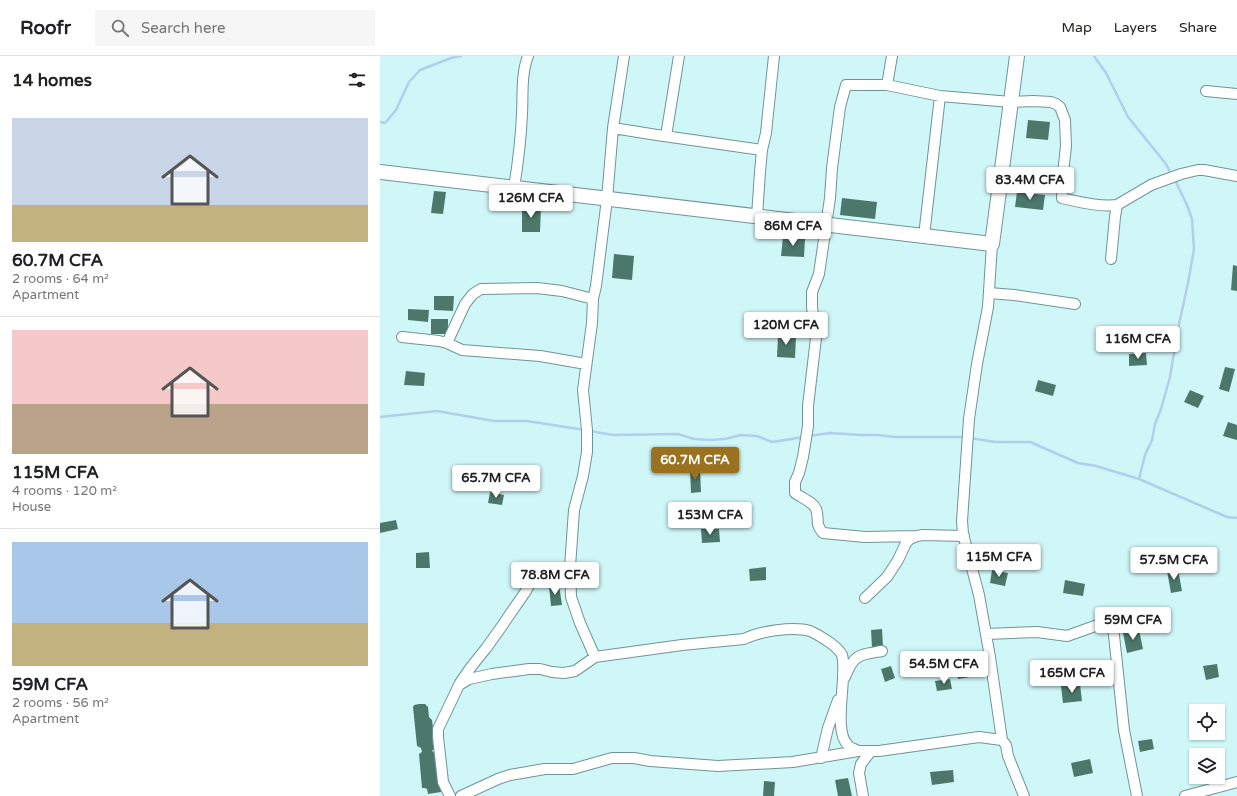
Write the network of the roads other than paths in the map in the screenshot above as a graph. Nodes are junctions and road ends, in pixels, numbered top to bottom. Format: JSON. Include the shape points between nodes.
{"nodes":[{"id":1,"x":528,"y":56,"type":"edge"},
{"id":2,"x":624,"y":56,"type":"edge"},
{"id":3,"x":679,"y":56,"type":"edge"},
{"id":4,"x":774,"y":56,"type":"edge"},
{"id":5,"x":892,"y":56,"type":"edge"},
{"id":6,"x":1017,"y":56,"type":"edge"},
{"id":7,"x":887,"y":85,"type":"junction"},
{"id":8,"x":1206,"y":91,"type":"dead end"},
{"id":9,"x":1237,"y":94,"type":"edge"},
{"id":10,"x":940,"y":96,"type":"junction"},
{"id":11,"x":1011,"y":102,"type":"junction"},
{"id":12,"x":614,"y":128,"type":"junction"},
{"id":13,"x":666,"y":136,"type":"junction"},
{"id":14,"x":762,"y":150,"type":"junction"},
{"id":15,"x":380,"y":172,"type":"edge"},
{"id":16,"x":1237,"y":176,"type":"edge"},
{"id":17,"x":514,"y":188,"type":"junction"},
{"id":18,"x":607,"y":199,"type":"junction"},
{"id":19,"x":1117,"y":205,"type":"junction"},
{"id":20,"x":757,"y":216,"type":"junction"},
{"id":21,"x":825,"y":224,"type":"junction"},
{"id":22,"x":924,"y":236,"type":"junction"},
{"id":23,"x":992,"y":244,"type":"junction"},
{"id":24,"x":1112,"y":259,"type":"dead end"},
{"id":25,"x":989,"y":293,"type":"junction"},
{"id":26,"x":593,"y":299,"type":"junction"},
{"id":27,"x":1075,"y":304,"type":"dead end"},
{"id":28,"x":402,"y":337,"type":"dead end"},
{"id":29,"x":447,"y":343,"type":"junction"},
{"id":30,"x":586,"y":364,"type":"junction"},
{"id":31,"x":917,"y":536,"type":"junction"},
{"id":32,"x":964,"y":536,"type":"junction"},
{"id":33,"x":538,"y":568,"type":"dead end"},
{"id":34,"x":865,"y":598,"type":"dead end"},
{"id":35,"x":986,"y":634,"type":"junction"},
{"id":36,"x":882,"y":651,"type":"dead end"},
{"id":37,"x":595,"y":657,"type":"junction"},
{"id":38,"x":855,"y":659,"type":"junction"},
{"id":39,"x":843,"y":660,"type":"junction"},
{"id":40,"x":458,"y":685,"type":"junction"},
{"id":41,"x":842,"y":685,"type":"junction"},
{"id":42,"x":1002,"y":740,"type":"junction"},
{"id":43,"x":858,"y":751,"type":"junction"},
{"id":44,"x":871,"y":751,"type":"junction"},
{"id":45,"x":821,"y":758,"type":"junction"},
{"id":46,"x":1237,"y":782,"type":"edge"},
{"id":47,"x":450,"y":796,"type":"edge"},
{"id":48,"x":461,"y":796,"type":"edge"},
{"id":49,"x":863,"y":796,"type":"edge"},
{"id":50,"x":1024,"y":796,"type":"edge"},
{"id":51,"x":1137,"y":796,"type":"edge"},
{"id":52,"x":1185,"y":796,"type":"edge"}],
"edges":[{"from":1,"to":17,"type":"street","via":[[523,80],[521,138]]},
{"from":2,"to":12,"type":"street"},
{"from":3,"to":13,"type":"street"},
{"from":4,"to":14,"type":"street"},
{"from":5,"to":7,"type":"street"},
{"from":6,"to":11,"type":"street"},
{"from":7,"to":10,"type":"street"},
{"from":7,"to":21,"type":"street","via":[[846,85],[840,107]]},
{"from":8,"to":9,"type":"street"},
{"from":10,"to":11,"type":"street"},
{"from":10,"to":22,"type":"street"},
{"from":11,"to":19,"type":"street","via":[[1051,102],[1064,113],[1066,146],[1062,198],[1098,205]]},
{"from":11,"to":23,"type":"street"},
{"from":12,"to":13,"type":"street"},
{"from":12,"to":18,"type":"street"},
{"from":13,"to":14,"type":"street"},
{"from":14,"to":20,"type":"street"},
{"from":15,"to":17,"type":"street"},
{"from":16,"to":19,"type":"street","via":[[1204,170],[1181,174],[1151,185]]},
{"from":17,"to":18,"type":"street"},
{"from":18,"to":20,"type":"street"},
{"from":18,"to":26,"type":"street"},
{"from":19,"to":24,"type":"street"},
{"from":20,"to":21,"type":"street"},
{"from":21,"to":22,"type":"street"},
{"from":21,"to":31,"type":"street","via":[[818,274],[812,292],[816,338],[807,432],[795,482],[795,493],[811,502],[816,509],[818,528],[824,533],[865,537]]},
{"from":22,"to":23,"type":"street"},
{"from":23,"to":25,"type":"street"},
{"from":25,"to":27,"type":"street"},
{"from":25,"to":32,"type":"street","via":[[969,418],[962,522]]},
{"from":26,"to":29,"type":"street","via":[[537,288],[481,289],[465,304]]},
{"from":26,"to":30,"type":"street"},
{"from":28,"to":29,"type":"street"},
{"from":29,"to":30,"type":"street","via":[[462,350],[540,356]]},
{"from":30,"to":37,"type":"street","via":[[583,390],[587,452],[574,510],[570,567],[571,597],[581,628]]},
{"from":31,"to":32,"type":"street"},
{"from":31,"to":34,"type":"street","via":[[906,543],[887,577]]},
{"from":32,"to":35,"type":"street"},
{"from":33,"to":40,"type":"street","via":[[526,591]]},
{"from":35,"to":42,"type":"street"},
{"from":35,"to":51,"type":"street","via":[[1037,632],[1067,636],[1096,626],[1110,623],[1113,626],[1124,730]]},
{"from":36,"to":38,"type":"street"},
{"from":37,"to":39,"type":"street","via":[[796,629],[810,631],[822,637],[842,653]]},
{"from":37,"to":40,"type":"street","via":[[575,671],[564,673],[540,669],[504,672],[469,679]]},
{"from":38,"to":39,"type":"street"},
{"from":38,"to":41,"type":"street"},
{"from":39,"to":41,"type":"street"},
{"from":40,"to":47,"type":"street","via":[[438,729],[443,782]]},
{"from":41,"to":43,"type":"street","via":[[841,730],[846,744]]},
{"from":41,"to":45,"type":"street"},
{"from":42,"to":44,"type":"street","via":[[979,737]]},
{"from":42,"to":50,"type":"street"},
{"from":43,"to":44,"type":"street"},
{"from":43,"to":45,"type":"street"},
{"from":44,"to":49,"type":"street","via":[[861,764],[859,773]]},
{"from":45,"to":48,"type":"street","via":[[718,766],[612,758],[572,769],[545,769],[510,775]]},
{"from":46,"to":52,"type":"street"}]}
